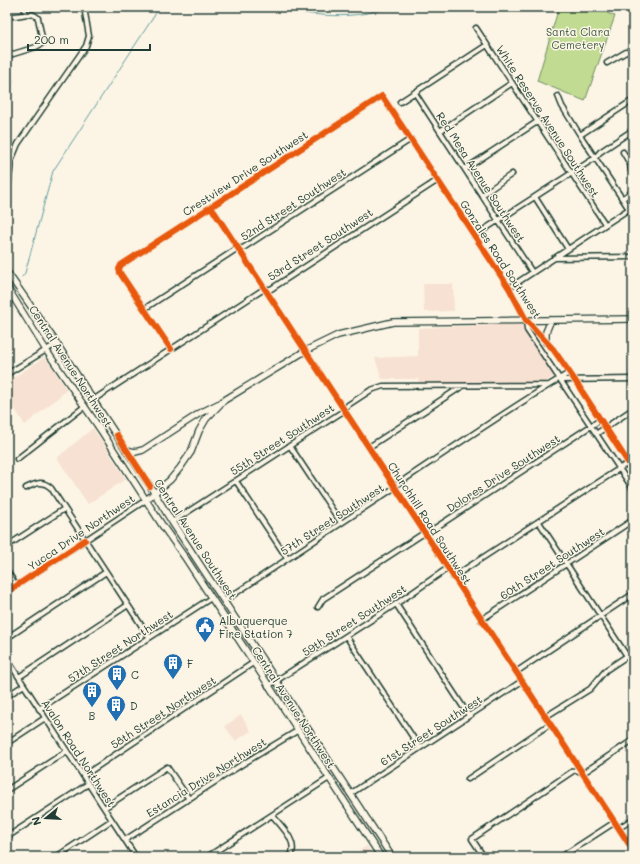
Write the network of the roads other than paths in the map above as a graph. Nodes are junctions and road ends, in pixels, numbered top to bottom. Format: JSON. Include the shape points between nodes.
{"nodes":[{"id":1,"x":24,"y":7,"type":"edge"},
{"id":2,"x":84,"y":7,"type":"edge"},
{"id":3,"x":26,"y":14,"type":"junction"},
{"id":4,"x":7,"y":15,"type":"edge"},
{"id":5,"x":476,"y":28,"type":"dead end"},
{"id":6,"x":487,"y":45,"type":"junction"},
{"id":7,"x":633,"y":52,"type":"edge"},
{"id":8,"x":7,"y":57,"type":"edge"},
{"id":9,"x":607,"y":63,"type":"dead end"},
{"id":10,"x":7,"y":67,"type":"edge"},
{"id":11,"x":512,"y":83,"type":"junction"},
{"id":12,"x":7,"y":86,"type":"edge"},
{"id":13,"x":415,"y":93,"type":"junction"},
{"id":14,"x":382,"y":96,"type":"joint"},
{"id":15,"x":558,"y":96,"type":"dead end"},
{"id":16,"x":633,"y":100,"type":"edge"},
{"id":17,"x":400,"y":102,"type":"dead end"},
{"id":18,"x":537,"y":122,"type":"junction"},
{"id":19,"x":633,"y":130,"type":"edge"},
{"id":20,"x":440,"y":131,"type":"junction"},
{"id":21,"x":580,"y":135,"type":"junction"},
{"id":22,"x":411,"y":139,"type":"junction"},
{"id":23,"x":623,"y":152,"type":"dead end"},
{"id":24,"x":595,"y":158,"type":"junction"},
{"id":25,"x":465,"y":169,"type":"junction"},
{"id":26,"x":571,"y":173,"type":"junction"},
{"id":27,"x":512,"y":174,"type":"dead end"},
{"id":28,"x":633,"y":176,"type":"edge"},
{"id":29,"x":438,"y":180,"type":"junction"},
{"id":30,"x":633,"y":191,"type":"edge"},
{"id":31,"x":482,"y":195,"type":"junction"},
{"id":32,"x":534,"y":197,"type":"junction"},
{"id":33,"x":622,"y":198,"type":"junction"},
{"id":34,"x":7,"y":200,"type":"edge"},
{"id":35,"x":211,"y":207,"type":"junction"},
{"id":36,"x":629,"y":209,"type":"junction"},
{"id":37,"x":633,"y":214,"type":"edge"},
{"id":38,"x":498,"y":220,"type":"junction"},
{"id":39,"x":605,"y":224,"type":"junction"},
{"id":40,"x":474,"y":236,"type":"junction"},
{"id":41,"x":238,"y":248,"type":"junction"},
{"id":42,"x":568,"y":249,"type":"junction"},
{"id":43,"x":633,"y":257,"type":"edge"},
{"id":44,"x":554,"y":258,"type":"junction"},
{"id":45,"x":7,"y":272,"type":"edge"},
{"id":46,"x":532,"y":272,"type":"junction"},
{"id":47,"x":7,"y":287,"type":"edge"},
{"id":48,"x":508,"y":288,"type":"junction"},
{"id":49,"x":264,"y":289,"type":"junction"},
{"id":50,"x":144,"y":309,"type":"junction"},
{"id":51,"x":633,"y":319,"type":"edge"},
{"id":52,"x":526,"y":320,"type":"junction"},
{"id":53,"x":551,"y":320,"type":"junction"},
{"id":54,"x":546,"y":342,"type":"junction"},
{"id":55,"x":56,"y":344,"type":"junction"},
{"id":56,"x":171,"y":349,"type":"junction"},
{"id":57,"x":46,"y":350,"type":"junction"},
{"id":58,"x":305,"y":351,"type":"junction"},
{"id":59,"x":570,"y":373,"type":"junction"},
{"id":60,"x":7,"y":374,"type":"edge"},
{"id":61,"x":561,"y":379,"type":"junction"},
{"id":62,"x":574,"y":379,"type":"junction"},
{"id":63,"x":633,"y":379,"type":"edge"},
{"id":64,"x":549,"y":385,"type":"junction"},
{"id":65,"x":462,"y":386,"type":"junction"},
{"id":66,"x":93,"y":400,"type":"junction"},
{"id":67,"x":223,"y":401,"type":"junction"},
{"id":68,"x":85,"y":406,"type":"junction"},
{"id":69,"x":633,"y":409,"type":"edge"},
{"id":70,"x":345,"y":410,"type":"junction"},
{"id":71,"x":600,"y":420,"type":"junction"},
{"id":72,"x":591,"y":426,"type":"junction"},
{"id":73,"x":605,"y":428,"type":"junction"},
{"id":74,"x":596,"y":434,"type":"junction"},
{"id":75,"x":290,"y":446,"type":"junction"},
{"id":76,"x":369,"y":447,"type":"junction"},
{"id":77,"x":126,"y":450,"type":"junction"},
{"id":78,"x":17,"y":459,"type":"dead end"},
{"id":79,"x":628,"y":463,"type":"junction"},
{"id":80,"x":620,"y":469,"type":"junction"},
{"id":81,"x":633,"y":470,"type":"edge"},
{"id":82,"x":236,"y":481,"type":"junction"},
{"id":83,"x":395,"y":486,"type":"junction"},
{"id":84,"x":26,"y":488,"type":"dead end"},
{"id":85,"x":633,"y":489,"type":"edge"},
{"id":86,"x":154,"y":493,"type":"junction"},
{"id":87,"x":146,"y":500,"type":"junction"},
{"id":88,"x":64,"y":509,"type":"junction"},
{"id":89,"x":633,"y":520,"type":"edge"},
{"id":90,"x":172,"y":522,"type":"junction"},
{"id":91,"x":539,"y":522,"type":"junction"},
{"id":92,"x":341,"y":523,"type":"junction"},
{"id":93,"x":426,"y":534,"type":"junction"},
{"id":94,"x":85,"y":540,"type":"junction"},
{"id":95,"x":7,"y":546,"type":"edge"},
{"id":96,"x":287,"y":558,"type":"junction"},
{"id":97,"x":566,"y":564,"type":"junction"},
{"id":98,"x":448,"y":568,"type":"junction"},
{"id":99,"x":7,"y":571,"type":"edge"},
{"id":100,"x":106,"y":572,"type":"junction"},
{"id":101,"x":453,"y":577,"type":"junction"},
{"id":102,"x":16,"y":586,"type":"junction"},
{"id":103,"x":7,"y":592,"type":"edge"},
{"id":104,"x":633,"y":594,"type":"edge"},
{"id":105,"x":211,"y":598,"type":"junction"},
{"id":106,"x":224,"y":601,"type":"junction"},
{"id":107,"x":396,"y":604,"type":"junction"},
{"id":108,"x":128,"y":605,"type":"junction"},
{"id":109,"x":318,"y":607,"type":"dead end"},
{"id":110,"x":600,"y":616,"type":"junction"},
{"id":111,"x":481,"y":620,"type":"junction"},
{"id":112,"x":346,"y":636,"type":"junction"},
{"id":113,"x":149,"y":637,"type":"junction"},
{"id":114,"x":7,"y":638,"type":"edge"},
{"id":115,"x":633,"y":652,"type":"edge"},
{"id":116,"x":627,"y":656,"type":"junction"},
{"id":117,"x":7,"y":659,"type":"edge"},
{"id":118,"x":253,"y":663,"type":"junction"},
{"id":119,"x":516,"y":672,"type":"junction"},
{"id":120,"x":19,"y":677,"type":"junction"},
{"id":121,"x":277,"y":680,"type":"junction"},
{"id":122,"x":522,"y":681,"type":"junction"},
{"id":123,"x":24,"y":685,"type":"junction"},
{"id":124,"x":268,"y":686,"type":"junction"},
{"id":125,"x":7,"y":696,"type":"edge"},
{"id":126,"x":40,"y":709,"type":"junction"},
{"id":127,"x":469,"y":716,"type":"junction"},
{"id":128,"x":545,"y":717,"type":"junction"},
{"id":129,"x":45,"y":718,"type":"junction"},
{"id":130,"x":550,"y":724,"type":"junction"},
{"id":131,"x":297,"y":731,"type":"junction"},
{"id":132,"x":633,"y":740,"type":"edge"},
{"id":133,"x":7,"y":743,"type":"edge"},
{"id":134,"x":420,"y":748,"type":"junction"},
{"id":135,"x":67,"y":751,"type":"junction"},
{"id":136,"x":583,"y":773,"type":"junction"},
{"id":137,"x":83,"y":776,"type":"junction"},
{"id":138,"x":328,"y":778,"type":"junction"},
{"id":139,"x":468,"y":779,"type":"dead end"},
{"id":140,"x":88,"y":784,"type":"junction"},
{"id":141,"x":7,"y":790,"type":"edge"},
{"id":142,"x":350,"y":794,"type":"junction"},
{"id":143,"x":189,"y":798,"type":"junction"},
{"id":144,"x":104,"y":808,"type":"junction"},
{"id":145,"x":272,"y":815,"type":"junction"},
{"id":146,"x":633,"y":819,"type":"edge"},
{"id":147,"x":112,"y":820,"type":"junction"},
{"id":148,"x":615,"y":822,"type":"junction"},
{"id":149,"x":619,"y":828,"type":"junction"},
{"id":150,"x":7,"y":837,"type":"edge"},
{"id":151,"x":125,"y":840,"type":"junction"},
{"id":152,"x":633,"y":850,"type":"edge"},
{"id":153,"x":56,"y":857,"type":"edge"},
{"id":154,"x":136,"y":857,"type":"edge"},
{"id":155,"x":207,"y":857,"type":"edge"},
{"id":156,"x":290,"y":857,"type":"edge"},
{"id":157,"x":381,"y":857,"type":"edge"},
{"id":158,"x":392,"y":857,"type":"edge"},
{"id":159,"x":484,"y":857,"type":"edge"},
{"id":160,"x":561,"y":857,"type":"edge"}],
"edges":[{"from":1,"to":3,"type":"street"},
{"from":2,"to":34,"type":"street","via":[[89,36],[86,46],[14,152]]},
{"from":3,"to":4,"type":"street","via":[[12,17]]},
{"from":3,"to":8,"type":"street","via":[[31,13],[38,18],[43,43]]},
{"from":5,"to":6,"type":"street","name":"White Reserve Avenue Southwest"},
{"from":6,"to":11,"type":"street","name":"White Reserve Avenue Southwest"},
{"from":6,"to":13,"type":"street"},
{"from":7,"to":9,"type":"street","via":[[626,52]]},
{"from":10,"to":12,"type":"street","via":[[10,81]]},
{"from":11,"to":18,"type":"street","name":"White Reserve Avenue Southwest"},
{"from":11,"to":20,"type":"street"},
{"from":13,"to":17,"type":"street"},
{"from":13,"to":20,"type":"street","name":"Red Mesa Avenue Southwest"},
{"from":14,"to":22,"type":"street","name":"Gonzales Road Southwest"},
{"from":14,"to":35,"type":"street","name":"Crestview Drive Southwest"},
{"from":15,"to":21,"type":"street"},
{"from":16,"to":21,"type":"street"},
{"from":18,"to":25,"type":"street"},
{"from":18,"to":26,"type":"street","name":"White Reserve Avenue Southwest"},
{"from":19,"to":24,"type":"street"},
{"from":20,"to":25,"type":"street","name":"Red Mesa Avenue Southwest"},
{"from":21,"to":24,"type":"street"},
{"from":22,"to":29,"type":"street","name":"Gonzales Road Southwest"},
{"from":22,"to":41,"type":"street","name":"52nd Street Southwest","via":[[243,248]]},
{"from":23,"to":28,"type":"street"},
{"from":24,"to":26,"type":"street"},
{"from":24,"to":33,"type":"street"},
{"from":25,"to":31,"type":"street","name":"Red Mesa Avenue Southwest"},
{"from":26,"to":32,"type":"street"},
{"from":26,"to":39,"type":"street","name":"White Reserve Avenue Southwest"},
{"from":27,"to":31,"type":"street"},
{"from":29,"to":40,"type":"street","name":"Gonzales Road Southwest"},
{"from":29,"to":49,"type":"street","name":"53rd Street Southwest","via":[[271,289]]},
{"from":30,"to":33,"type":"street"},
{"from":31,"to":38,"type":"street","name":"Red Mesa Avenue Southwest"},
{"from":32,"to":38,"type":"street"},
{"from":32,"to":42,"type":"street"},
{"from":33,"to":36,"type":"street"},
{"from":35,"to":41,"type":"street","name":"Churchhill Road Southwest"},
{"from":35,"to":50,"type":"street","name":"Crestview Drive Southwest","via":[[121,265],[120,273]]},
{"from":36,"to":37,"type":"street"},
{"from":36,"to":39,"type":"street"},
{"from":38,"to":40,"type":"street"},
{"from":38,"to":46,"type":"street","name":"Red Mesa Avenue Southwest"},
{"from":39,"to":42,"type":"street"},
{"from":40,"to":48,"type":"street","name":"Gonzales Road Southwest"},
{"from":41,"to":49,"type":"street","name":"Churchhill Road Southwest"},
{"from":41,"to":50,"type":"street","name":"52nd Street Southwest"},
{"from":42,"to":44,"type":"street"},
{"from":43,"to":44,"type":"street"},
{"from":44,"to":46,"type":"street"},
{"from":45,"to":55,"type":"main road","name":"Central Avenue Southwest"},
{"from":46,"to":48,"type":"street"},
{"from":47,"to":57,"type":"main road","name":"Central Avenue Northwest"},
{"from":48,"to":52,"type":"street","name":"Gonzales Road Southwest"},
{"from":49,"to":56,"type":"street","name":"53rd Street Southwest"},
{"from":49,"to":58,"type":"street","name":"Churchhill Road Southwest"},
{"from":50,"to":56,"type":"street"},
{"from":51,"to":53,"type":"main road"},
{"from":52,"to":53,"type":"main road"},
{"from":52,"to":54,"type":"street","name":"Gonzales Road Southwest"},
{"from":52,"to":58,"type":"main road","via":[[393,322],[338,335]]},
{"from":52,"to":61,"type":"street","name":"Gonzales Road Southwest","via":[[527,330]]},
{"from":53,"to":54,"type":"main road","via":[[546,332]]},
{"from":54,"to":59,"type":"street","name":"Gonzales Road Southwest"},
{"from":55,"to":57,"type":"street"},
{"from":55,"to":66,"type":"main road","name":"Central Avenue Southwest"},
{"from":56,"to":66,"type":"street","name":"53rd Street Southwest"},
{"from":57,"to":60,"type":"street"},
{"from":57,"to":68,"type":"main road","name":"Central Avenue Northwest"},
{"from":58,"to":67,"type":"main road"},
{"from":58,"to":70,"type":"street","name":"Churchhill Road Southwest"},
{"from":59,"to":61,"type":"street","name":"57th Street Southwest"},
{"from":59,"to":62,"type":"street","name":"Gonzales Road Southwest"},
{"from":61,"to":62,"type":"street"},
{"from":61,"to":64,"type":"street","name":"57th Street Southwest"},
{"from":61,"to":72,"type":"street","name":"Gonzales Road Southwest"},
{"from":62,"to":63,"type":"street"},
{"from":62,"to":71,"type":"street","name":"Gonzales Road Southwest"},
{"from":64,"to":65,"type":"street","name":"55th Street Southwest"},
{"from":64,"to":83,"type":"street","name":"57th Street Southwest"},
{"from":65,"to":70,"type":"street","name":"55th Street Southwest","via":[[377,387],[348,405]]},
{"from":65,"to":76,"type":"street"},
{"from":66,"to":77,"type":"main road","name":"Central Avenue Southwest"},
{"from":67,"to":77,"type":"main road","via":[[143,450]]},
{"from":67,"to":86,"type":"main road","via":[[206,418],[191,452],[180,468]]},
{"from":68,"to":78,"type":"street"},
{"from":68,"to":87,"type":"main road","name":"Central Avenue Northwest"},
{"from":69,"to":73,"type":"street"},
{"from":70,"to":75,"type":"street","name":"55th Street Southwest"},
{"from":70,"to":76,"type":"street","name":"Churchhill Road Southwest"},
{"from":71,"to":72,"type":"street","name":"Dolores Drive Southwest"},
{"from":71,"to":73,"type":"street","name":"Gonzales Road Southwest"},
{"from":72,"to":74,"type":"street","name":"Gonzales Road Southwest"},
{"from":72,"to":93,"type":"street","name":"Dolores Drive Southwest"},
{"from":73,"to":74,"type":"street"},
{"from":73,"to":79,"type":"street","name":"Gonzales Road Southwest"},
{"from":74,"to":80,"type":"street","name":"Gonzales Road Southwest"},
{"from":75,"to":82,"type":"street","name":"55th Street Southwest"},
{"from":75,"to":92,"type":"street"},
{"from":76,"to":83,"type":"street","name":"Churchhill Road Southwest"},
{"from":77,"to":86,"type":"main road","name":"Central Avenue Southwest"},
{"from":79,"to":80,"type":"street"},
{"from":79,"to":81,"type":"street","name":"Gonzales Road Southwest"},
{"from":80,"to":85,"type":"street","name":"Gonzales Road Southwest"},
{"from":80,"to":91,"type":"street"},
{"from":82,"to":90,"type":"street","name":"55th Street Southwest"},
{"from":82,"to":96,"type":"street"},
{"from":83,"to":92,"type":"street","name":"57th Street Southwest"},
{"from":83,"to":93,"type":"street","name":"Churchhill Road Southwest"},
{"from":84,"to":88,"type":"street","via":[[37,482],[46,484]]},
{"from":86,"to":87,"type":"main road"},
{"from":86,"to":90,"type":"main road","name":"Central Avenue Southwest"},
{"from":87,"to":94,"type":"street","name":"Yucca Drive Northwest"},
{"from":87,"to":105,"type":"main road","name":"Central Avenue Northwest"},
{"from":88,"to":94,"type":"street"},
{"from":88,"to":95,"type":"street"},
{"from":89,"to":97,"type":"street","name":"60th Street Southwest"},
{"from":90,"to":106,"type":"main road","name":"Central Avenue Southwest"},
{"from":91,"to":97,"type":"street"},
{"from":91,"to":101,"type":"street"},
{"from":92,"to":96,"type":"street","name":"57th Street Southwest"},
{"from":93,"to":98,"type":"street","name":"Churchhill Road Southwest"},
{"from":93,"to":109,"type":"street","name":"Dolores Drive Southwest","via":[[323,599]]},
{"from":94,"to":100,"type":"street"},
{"from":94,"to":102,"type":"street","name":"Yucca Drive Northwest"},
{"from":96,"to":106,"type":"street","name":"57th Street Southwest"},
{"from":97,"to":110,"type":"street"},
{"from":97,"to":111,"type":"street","name":"60th Street Southwest"},
{"from":98,"to":101,"type":"street","name":"Churchhill Road Southwest"},
{"from":98,"to":107,"type":"street","name":"59th Street Southwest"},
{"from":99,"to":102,"type":"street"},
{"from":100,"to":108,"type":"street"},
{"from":100,"to":114,"type":"street"},
{"from":101,"to":111,"type":"street","name":"Churchhill Road Southwest"},
{"from":102,"to":103,"type":"street","name":"Yucca Drive Northwest"},
{"from":104,"to":110,"type":"street"},
{"from":105,"to":113,"type":"street","name":"57th Street Northwest"},
{"from":105,"to":118,"type":"main road","name":"Central Avenue Northwest"},
{"from":106,"to":121,"type":"main road","name":"Central Avenue Southwest"},
{"from":107,"to":112,"type":"street","name":"59th Street Southwest"},
{"from":107,"to":127,"type":"street"},
{"from":108,"to":113,"type":"street"},
{"from":108,"to":120,"type":"street"},
{"from":110,"to":116,"type":"street"},
{"from":110,"to":119,"type":"street"},
{"from":111,"to":119,"type":"street","name":"Churchhill Road Southwest"},
{"from":112,"to":121,"type":"street","name":"59th Street Southwest"},
{"from":112,"to":134,"type":"street"},
{"from":113,"to":126,"type":"street","name":"57th Street Northwest"},
{"from":115,"to":116,"type":"street"},
{"from":116,"to":128,"type":"street","via":[[606,670],[590,689]]},
{"from":117,"to":120,"type":"street","name":"Avalon Road Northwest"},
{"from":118,"to":124,"type":"main road","name":"Central Avenue Northwest"},
{"from":118,"to":137,"type":"street","name":"58th Street Northwest"},
{"from":119,"to":122,"type":"street","name":"Churchhill Road Southwest"},
{"from":120,"to":123,"type":"street","name":"Avalon Road Northwest"},
{"from":121,"to":124,"type":"street","name":"59th Street Southwest"},
{"from":121,"to":142,"type":"main road","name":"Central Avenue Southwest"},
{"from":122,"to":127,"type":"street","name":"61st Street Southwest"},
{"from":122,"to":128,"type":"street","name":"Churchhill Road Southwest"},
{"from":123,"to":125,"type":"street"},
{"from":123,"to":126,"type":"street","name":"Avalon Road Northwest"},
{"from":124,"to":131,"type":"main road","name":"Central Avenue Northwest"},
{"from":126,"to":129,"type":"street","name":"Avalon Road Northwest"},
{"from":127,"to":134,"type":"street","name":"61st Street Southwest"},
{"from":128,"to":130,"type":"street","name":"Churchhill Road Southwest"},
{"from":129,"to":133,"type":"street"},
{"from":129,"to":135,"type":"street","name":"Avalon Road Northwest"},
{"from":130,"to":136,"type":"street","name":"Churchhill Road Southwest"},
{"from":130,"to":139,"type":"street"},
{"from":131,"to":138,"type":"main road","name":"Central Avenue Northwest"},
{"from":131,"to":143,"type":"street","name":"Estancia Drive Northwest"},
{"from":132,"to":136,"type":"street"},
{"from":134,"to":142,"type":"street","name":"61st Street Southwest"},
{"from":135,"to":137,"type":"street","name":"Avalon Road Northwest"},
{"from":135,"to":141,"type":"street"},
{"from":136,"to":148,"type":"street","name":"Churchhill Road Southwest"},
{"from":136,"to":159,"type":"street","via":[[573,771],[472,839]]},
{"from":137,"to":140,"type":"street","name":"Avalon Road Northwest"},
{"from":138,"to":145,"type":"street"},
{"from":138,"to":157,"type":"main road","name":"Central Avenue Northwest"},
{"from":140,"to":144,"type":"street","name":"Avalon Road Northwest"},
{"from":140,"to":150,"type":"street"},
{"from":142,"to":158,"type":"main road","name":"Central Avenue Southwest"},
{"from":143,"to":144,"type":"street","via":[[167,766]]},
{"from":143,"to":151,"type":"street","name":"Estancia Drive Northwest"},
{"from":144,"to":147,"type":"street","name":"Avalon Road Northwest"},
{"from":145,"to":155,"type":"street"},
{"from":145,"to":156,"type":"street","via":[[293,844],[294,852]]},
{"from":146,"to":149,"type":"street"},
{"from":147,"to":151,"type":"street","name":"Avalon Road Northwest"},
{"from":147,"to":153,"type":"street"},
{"from":148,"to":149,"type":"street","name":"Churchhill Road Southwest"},
{"from":148,"to":160,"type":"street"},
{"from":149,"to":152,"type":"street","name":"Churchhill Road Southwest"},
{"from":151,"to":154,"type":"street","name":"Avalon Road Northwest"}]}
